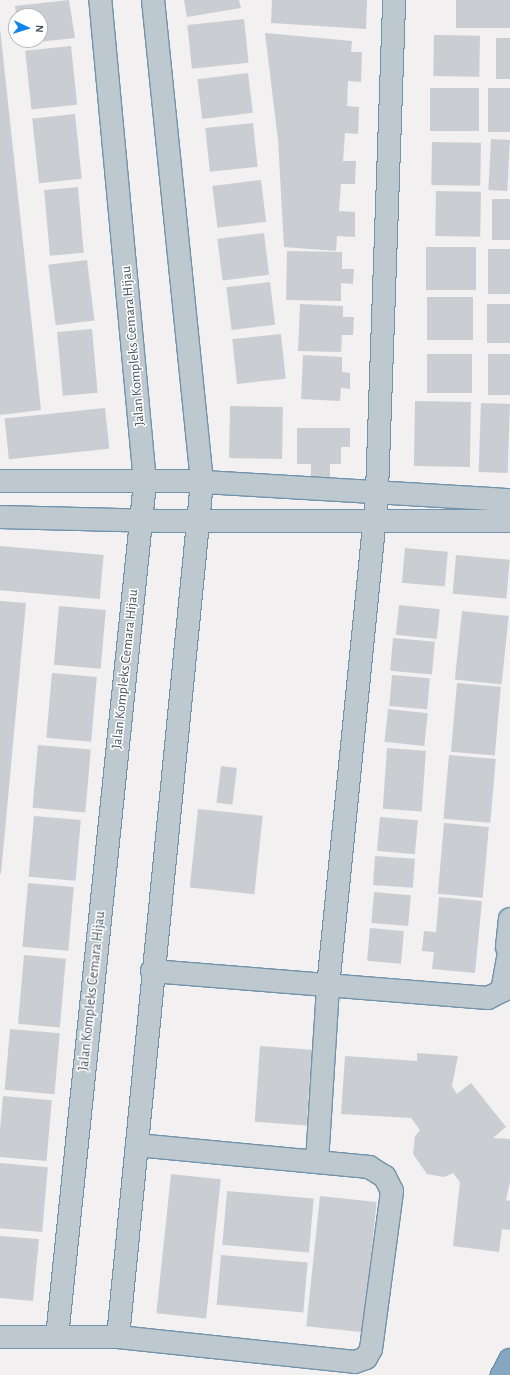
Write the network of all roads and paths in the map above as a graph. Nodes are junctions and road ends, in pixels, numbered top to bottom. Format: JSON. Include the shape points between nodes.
{"nodes":[{"id":1,"x":100,"y":0,"type":"edge"},
{"id":2,"x":153,"y":0,"type":"edge"},
{"id":3,"x":394,"y":0,"type":"edge"},
{"id":4,"x":0,"y":481,"type":"edge"},
{"id":5,"x":152,"y":481,"type":"junction"},
{"id":6,"x":194,"y":481,"type":"junction"},
{"id":7,"x":377,"y":492,"type":"junction"},
{"id":8,"x":510,"y":500,"type":"edge"},
{"id":9,"x":0,"y":517,"type":"edge"},
{"id":10,"x":150,"y":521,"type":"junction"},
{"id":11,"x":194,"y":521,"type":"junction"},
{"id":12,"x":374,"y":521,"type":"junction"},
{"id":13,"x":510,"y":521,"type":"edge"},
{"id":14,"x":510,"y":919,"type":"edge"},
{"id":15,"x":509,"y":947,"type":"edge"},
{"id":16,"x":152,"y":971,"type":"junction"},
{"id":17,"x":328,"y":986,"type":"junction"},
{"id":18,"x":137,"y":1145,"type":"junction"},
{"id":19,"x":317,"y":1162,"type":"junction"},
{"id":20,"x":0,"y":1337,"type":"edge"},
{"id":21,"x":57,"y":1337,"type":"junction"},
{"id":22,"x":118,"y":1337,"type":"junction"},
{"id":23,"x":510,"y":1360,"type":"edge"},
{"id":24,"x":502,"y":1375,"type":"edge"}],
"edges":[{"from":1,"to":5,"type":"street","name":"Jalan Kompleks Cemara Hijau"},
{"from":2,"to":6,"type":"street"},
{"from":3,"to":7,"type":"street"},
{"from":4,"to":5,"type":"street"},
{"from":5,"to":6,"type":"street"},
{"from":5,"to":10,"type":"street","name":"Jalan Kompleks Cemara Hijau"},
{"from":6,"to":7,"type":"street"},
{"from":6,"to":11,"type":"street"},
{"from":7,"to":8,"type":"street"},
{"from":7,"to":12,"type":"street"},
{"from":9,"to":10,"type":"street"},
{"from":10,"to":11,"type":"street"},
{"from":10,"to":21,"type":"street","name":"Jalan Kompleks Cemara Hijau"},
{"from":11,"to":12,"type":"street"},
{"from":11,"to":16,"type":"street"},
{"from":12,"to":13,"type":"street"},
{"from":12,"to":17,"type":"street"},
{"from":14,"to":15,"type":"street"},
{"from":15,"to":17,"type":"street","via":[[504,986],[495,997]]},
{"from":16,"to":17,"type":"street"},
{"from":16,"to":18,"type":"street"},
{"from":17,"to":19,"type":"street"},
{"from":18,"to":19,"type":"street"},
{"from":18,"to":22,"type":"street"},
{"from":19,"to":22,"type":"street","via":[[369,1167],[379,1171],[390,1183],[371,1349],[366,1358],[354,1362]]},
{"from":20,"to":21,"type":"street"},
{"from":21,"to":22,"type":"street"},
{"from":23,"to":24,"type":"highway"}]}
